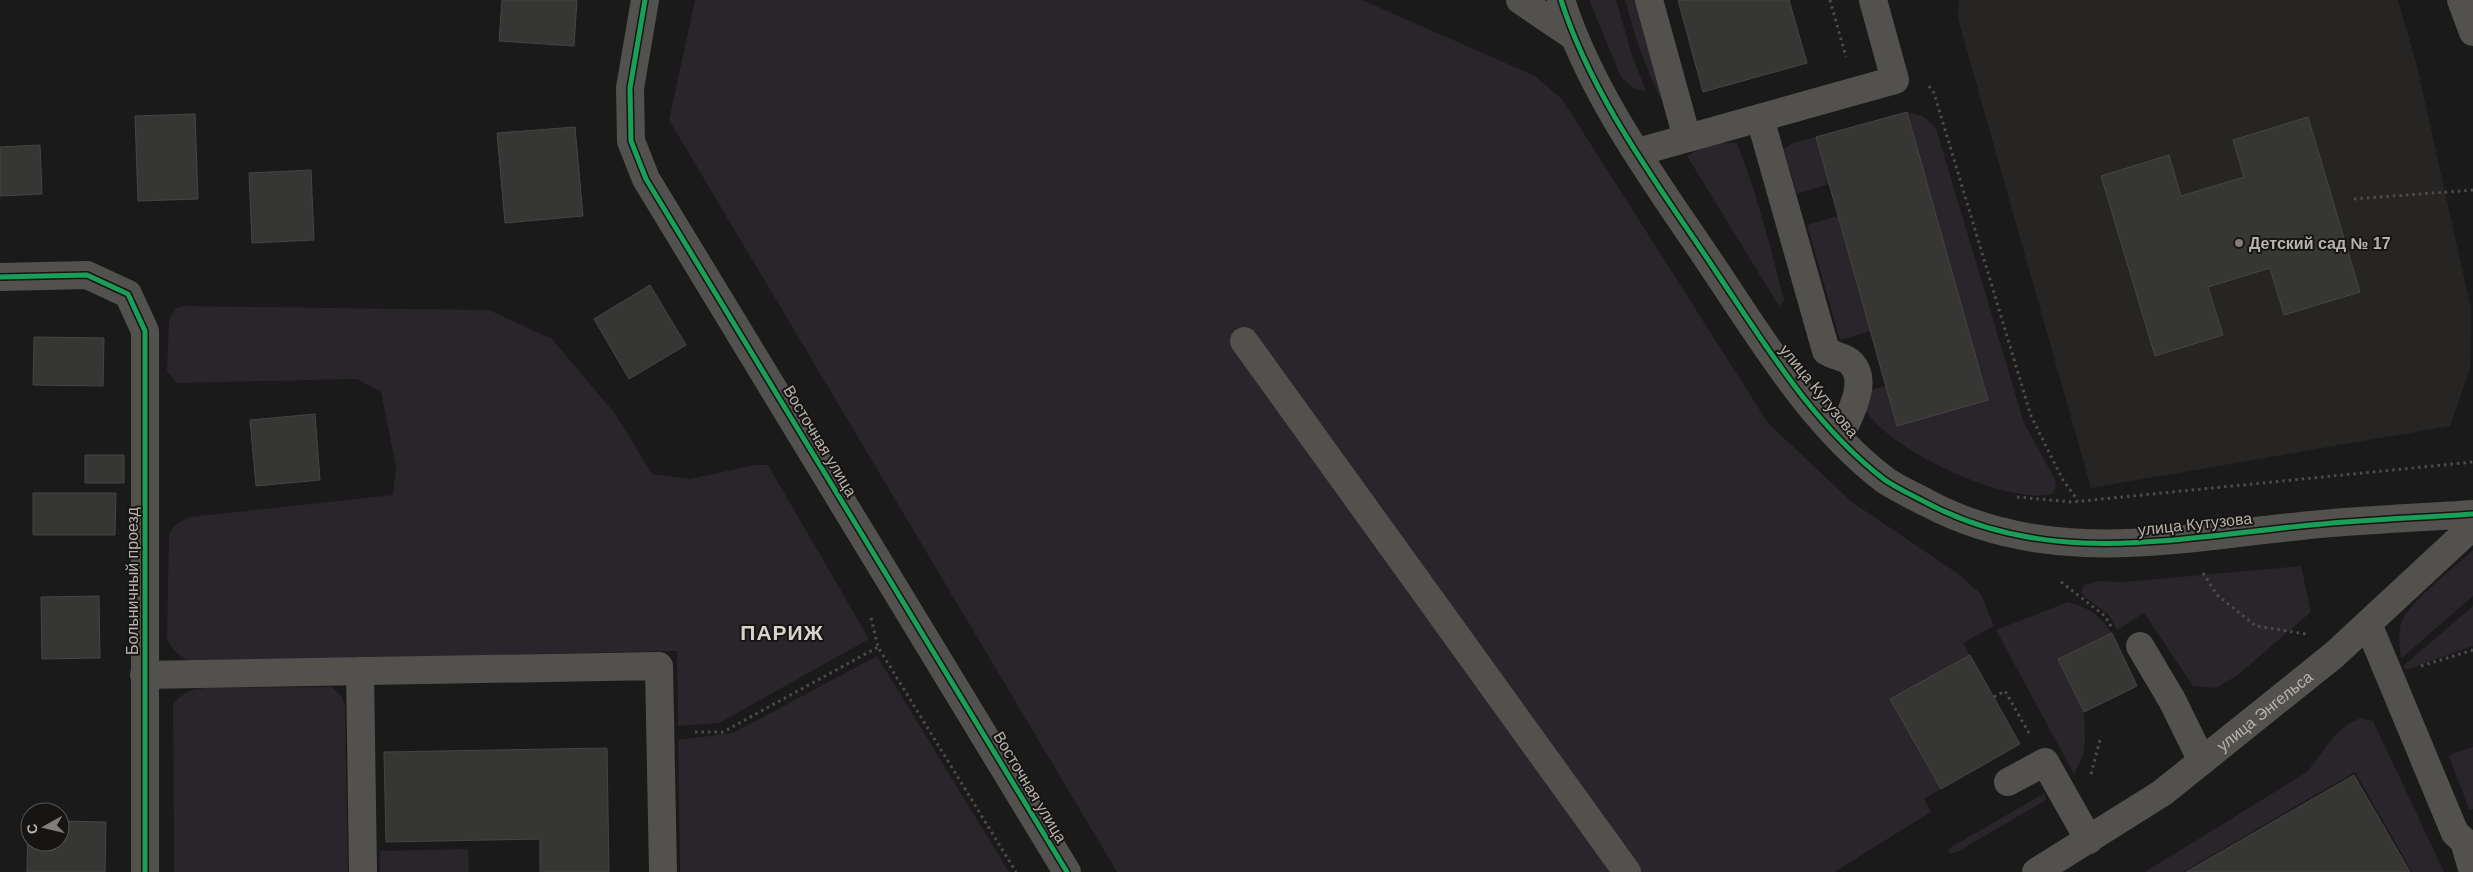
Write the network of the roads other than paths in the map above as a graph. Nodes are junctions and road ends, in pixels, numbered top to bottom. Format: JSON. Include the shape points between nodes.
{"nodes":[{"id":1,"x":646,"y":0,"type":"edge"},
{"id":2,"x":1520,"y":0,"type":"edge"},
{"id":3,"x":1561,"y":0,"type":"edge"},
{"id":4,"x":1649,"y":0,"type":"edge"},
{"id":5,"x":1873,"y":0,"type":"edge"},
{"id":6,"x":1573,"y":36,"type":"junction"},
{"id":7,"x":1760,"y":118,"type":"junction"},
{"id":8,"x":1687,"y":138,"type":"junction"},
{"id":9,"x":1638,"y":152,"type":"junction"},
{"id":10,"x":0,"y":276,"type":"edge"},
{"id":11,"x":1244,"y":341,"type":"dead end"},
{"id":12,"x":1840,"y":437,"type":"junction"},
{"id":13,"x":2473,"y":514,"type":"edge"},
{"id":14,"x":2473,"y":526,"type":"edge"},
{"id":15,"x":2368,"y":624,"type":"junction"},
{"id":16,"x":2140,"y":646,"type":"road end"},
{"id":17,"x":360,"y":671,"type":"junction"},
{"id":18,"x":144,"y":675,"type":"junction"},
{"id":19,"x":2202,"y":761,"type":"junction"},
{"id":20,"x":2008,"y":782,"type":"dead end"},
{"id":21,"x":2469,"y":839,"type":"edge"},
{"id":22,"x":2089,"y":840,"type":"junction"},
{"id":23,"x":145,"y":872,"type":"edge"},
{"id":24,"x":363,"y":872,"type":"edge"},
{"id":25,"x":662,"y":872,"type":"edge"},
{"id":26,"x":1068,"y":872,"type":"edge"},
{"id":27,"x":1626,"y":872,"type":"edge"},
{"id":28,"x":2036,"y":872,"type":"edge"},
{"id":29,"x":2473,"y":872,"type":"edge"}],
"edges":[{"from":1,"to":26,"type":"street","name":"Восточная улица","via":[[630,88],[631,140],[646,179]]},
{"from":2,"to":6,"type":"street"},
{"from":3,"to":6,"type":"street","name":"улица Кутузова"},
{"from":4,"to":8,"type":"street"},
{"from":5,"to":7,"type":"street","via":[[1895,80]]},
{"from":6,"to":9,"type":"street","name":"улица Кутузова"},
{"from":7,"to":8,"type":"street"},
{"from":7,"to":12,"type":"street","via":[[1826,351],[1844,357],[1858,373],[1859,385]]},
{"from":8,"to":9,"type":"street"},
{"from":9,"to":12,"type":"street","name":"улица Кутузова","via":[[1773,357]]},
{"from":10,"to":18,"type":"street","name":"Больничный проезд","via":[[87,275],[128,294],[144,331]]},
{"from":11,"to":27,"type":"street"},
{"from":12,"to":13,"type":"street","name":"улица Кутузова","via":[[1887,482],[1948,514],[1996,532],[2069,543],[2138,543],[2305,526]]},
{"from":14,"to":15,"type":"street","name":"улица Энгельса"},
{"from":15,"to":19,"type":"street","name":"улица Энгельса"},
{"from":15,"to":21,"type":"street","via":[[2455,833]]},
{"from":16,"to":19,"type":"street","via":[[2172,700]]},
{"from":17,"to":18,"type":"street"},
{"from":17,"to":24,"type":"street"},
{"from":17,"to":25,"type":"street","via":[[659,666]]},
{"from":18,"to":23,"type":"street","name":"Больничный проезд"},
{"from":19,"to":22,"type":"street","name":"улица Энгельса","via":[[2162,793]]},
{"from":20,"to":22,"type":"street","via":[[2045,762]]},
{"from":21,"to":29,"type":"street"},
{"from":22,"to":28,"type":"street","name":"улица Энгельса"}]}
